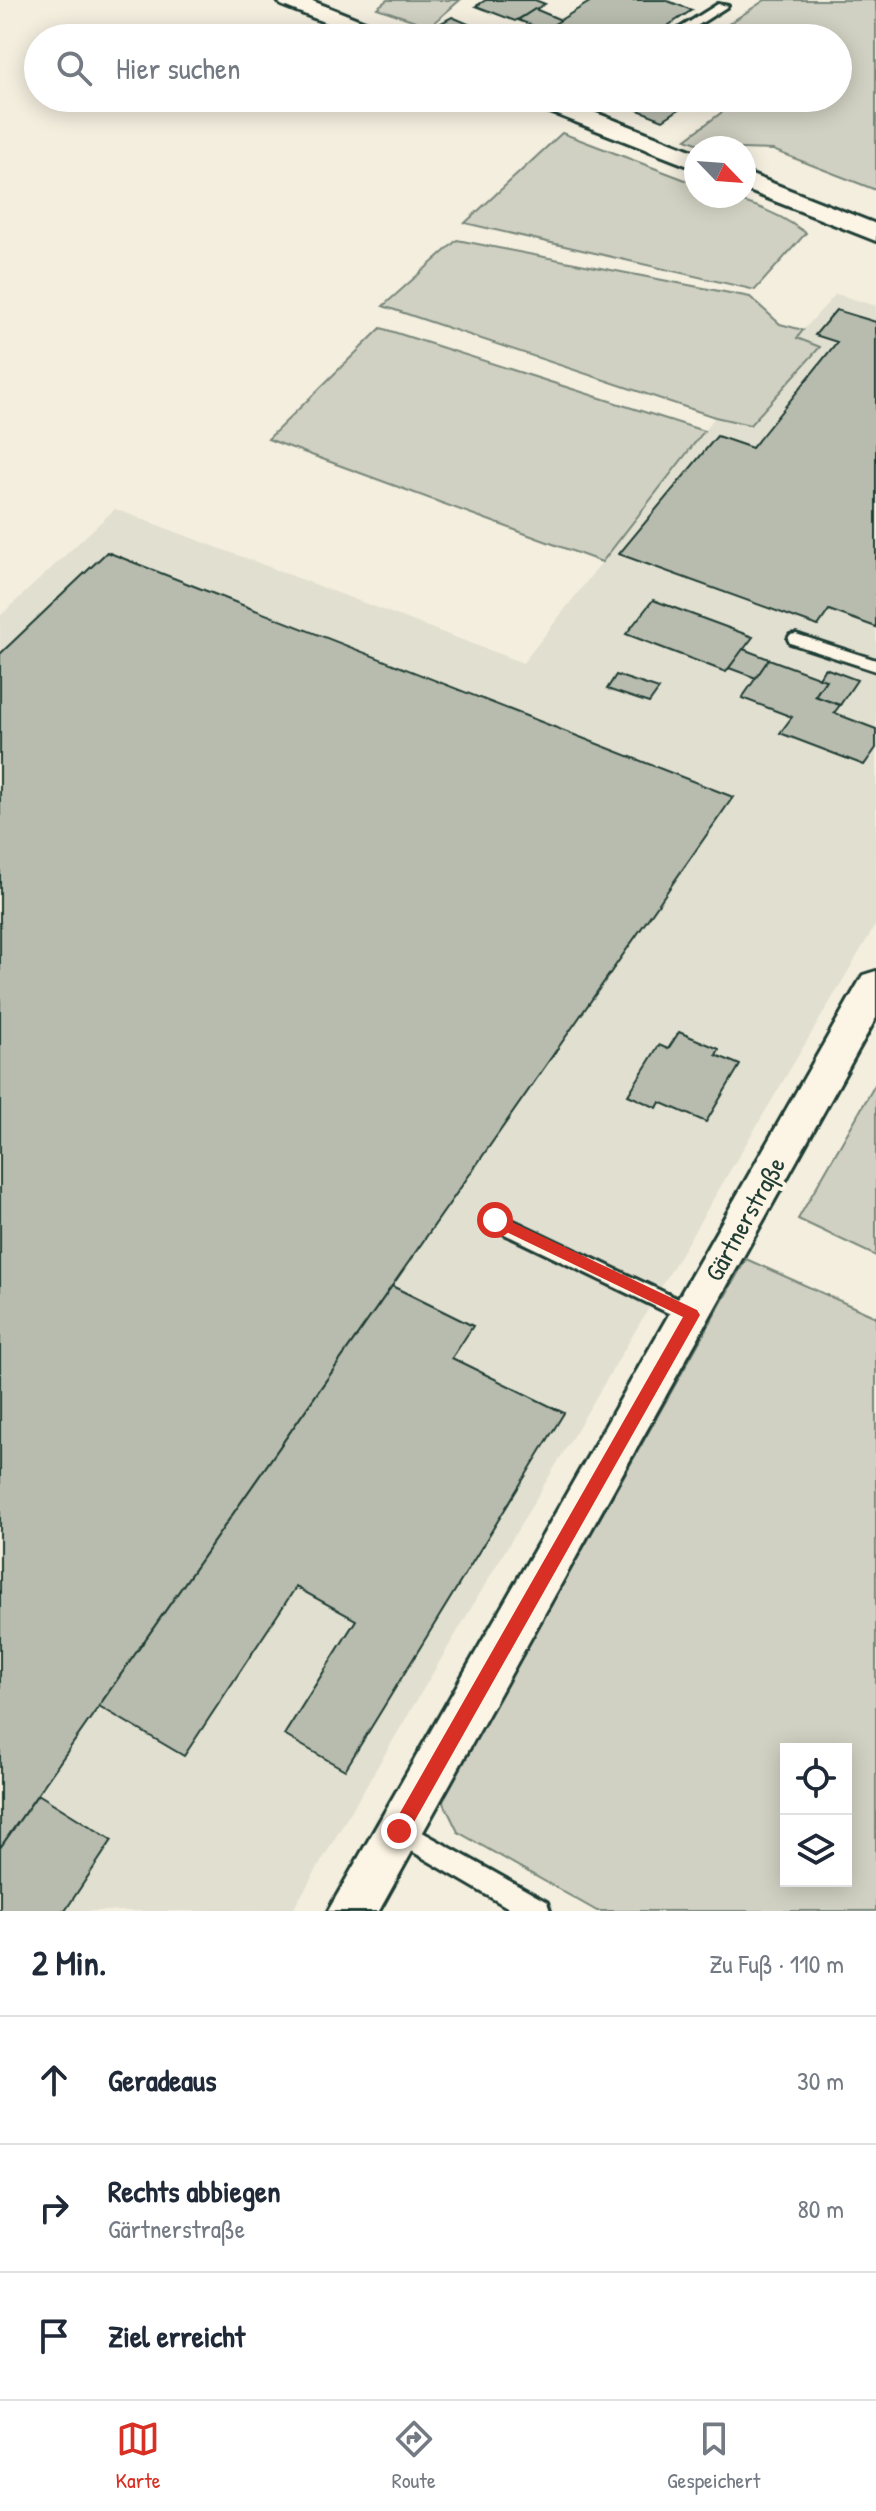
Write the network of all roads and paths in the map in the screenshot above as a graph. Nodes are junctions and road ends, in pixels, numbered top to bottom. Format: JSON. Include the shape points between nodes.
{"nodes":[{"id":1,"x":289,"y":0,"type":"edge"},
{"id":2,"x":722,"y":6,"type":"dead end"},
{"id":3,"x":350,"y":24,"type":"edge"},
{"id":4,"x":693,"y":24,"type":"edge"},
{"id":5,"x":578,"y":112,"type":"edge"},
{"id":6,"x":684,"y":156,"type":"edge"},
{"id":7,"x":756,"y":185,"type":"edge"},
{"id":8,"x":876,"y":233,"type":"edge"},
{"id":9,"x":796,"y":639,"type":"dead end"},
{"id":10,"x":876,"y":666,"type":"edge"},
{"id":11,"x":876,"y":985,"type":"edge"},
{"id":12,"x":495,"y":1220,"type":"dead end"},
{"id":13,"x":692,"y":1315,"type":"junction"},
{"id":14,"x":399,"y":1831,"type":"junction"},
{"id":15,"x":352,"y":1911,"type":"edge"},
{"id":16,"x":538,"y":1911,"type":"edge"}],
"edges":[{"from":1,"to":3,"type":"street"},
{"from":2,"to":4,"type":"lane"},
{"from":5,"to":6,"type":"street"},
{"from":7,"to":8,"type":"street"},
{"from":9,"to":10,"type":"lane"},
{"from":11,"to":13,"type":"street","name":"Gärtnerstraße"},
{"from":12,"to":13,"type":"lane"},
{"from":13,"to":14,"type":"street","name":"Gärtnerstraße"},
{"from":14,"to":15,"type":"street","name":"Gärtnerstraße"},
{"from":14,"to":16,"type":"lane"}]}
